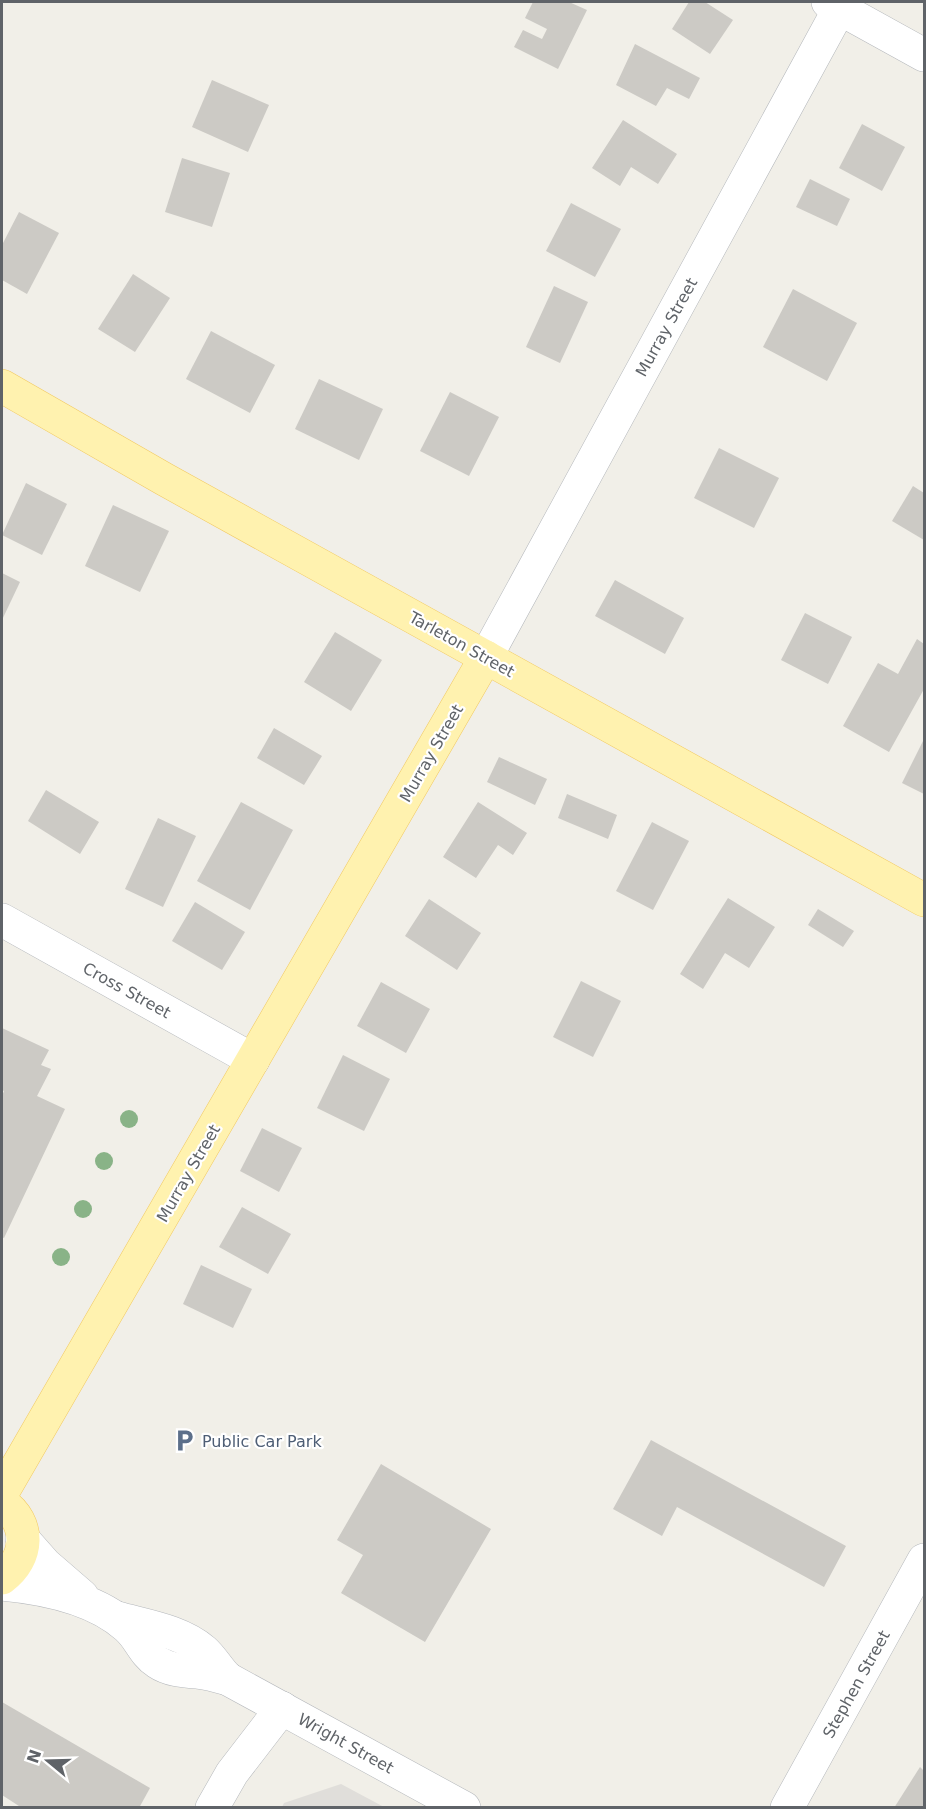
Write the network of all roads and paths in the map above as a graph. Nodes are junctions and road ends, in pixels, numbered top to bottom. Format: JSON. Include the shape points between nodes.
{"nodes":[{"id":1,"x":837,"y":4,"type":"edge"},
{"id":2,"x":924,"y":55,"type":"edge"},
{"id":3,"x":2,"y":386,"type":"edge"},
{"id":4,"x":486,"y":657,"type":"junction"},
{"id":5,"x":924,"y":900,"type":"edge"},
{"id":6,"x":2,"y":920,"type":"edge"},
{"id":7,"x":253,"y":1060,"type":"junction"},
{"id":8,"x":2,"y":1493,"type":"edge"},
{"id":9,"x":2,"y":1503,"type":"edge"},
{"id":10,"x":22,"y":1538,"type":"junction"},
{"id":11,"x":924,"y":1560,"type":"edge"},
{"id":12,"x":2,"y":1578,"type":"edge"},
{"id":13,"x":2,"y":1584,"type":"edge"},
{"id":14,"x":106,"y":1612,"type":"junction"},
{"id":15,"x":282,"y":1708,"type":"junction"},
{"id":16,"x":212,"y":1808,"type":"edge"},
{"id":17,"x":464,"y":1808,"type":"edge"},
{"id":18,"x":787,"y":1808,"type":"edge"}],
"edges":[{"from":1,"to":2,"type":"street"},
{"from":1,"to":4,"type":"street","name":"Murray Street"},
{"from":3,"to":4,"type":"main road","name":"Tarleton Street"},
{"from":4,"to":5,"type":"main road","name":"Tarleton Street"},
{"from":4,"to":7,"type":"main road","name":"Murray Street"},
{"from":6,"to":7,"type":"street","name":"Cross Street"},
{"from":7,"to":8,"type":"main road","name":"Murray Street"},
{"from":9,"to":10,"type":"main road","via":[[17,1519]]},
{"from":10,"to":12,"type":"main road","via":[[19,1558]]},
{"from":10,"to":14,"type":"street","name":"Wright Street","via":[[45,1564]]},
{"from":11,"to":18,"type":"street","name":"Stephen Street"},
{"from":13,"to":14,"type":"street","name":"Wright Street","via":[[42,1590]]},
{"from":14,"to":15,"type":"street","name":"Wright Street","via":[[134,1634],[156,1662],[174,1670],[228,1679]]},
{"from":15,"to":16,"type":"street","via":[[232,1773]]},
{"from":15,"to":17,"type":"street","name":"Wright Street"}]}
